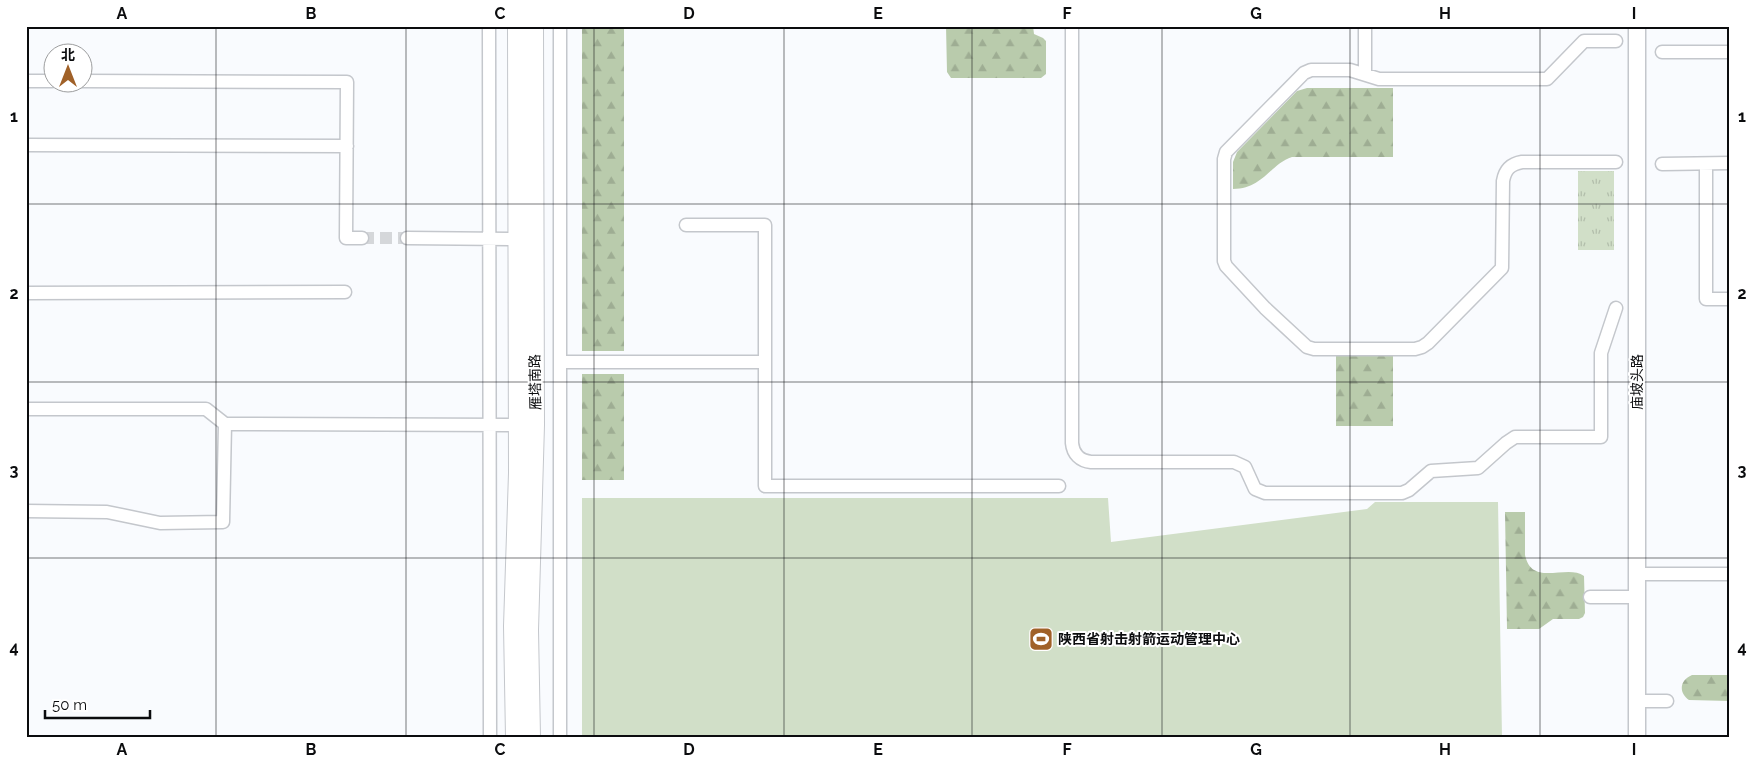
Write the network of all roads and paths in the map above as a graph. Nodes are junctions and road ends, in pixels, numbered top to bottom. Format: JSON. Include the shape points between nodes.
{"nodes":[{"id":1,"x":489,"y":26,"type":"edge"},
{"id":2,"x":517,"y":26,"type":"edge"},
{"id":3,"x":534,"y":26,"type":"edge"},
{"id":4,"x":560,"y":26,"type":"edge"},
{"id":5,"x":1072,"y":26,"type":"edge"},
{"id":6,"x":1364,"y":26,"type":"edge"},
{"id":7,"x":1637,"y":26,"type":"edge"},
{"id":8,"x":1616,"y":41,"type":"dead end"},
{"id":9,"x":1662,"y":52,"type":"dead end"},
{"id":10,"x":1730,"y":52,"type":"edge"},
{"id":11,"x":1364,"y":74,"type":"junction"},
{"id":12,"x":26,"y":81,"type":"edge"},
{"id":13,"x":42,"y":81,"type":"edge"},
{"id":14,"x":92,"y":82,"type":"edge"},
{"id":15,"x":26,"y":145,"type":"edge"},
{"id":16,"x":347,"y":146,"type":"junction"},
{"id":17,"x":1616,"y":162,"type":"dead end"},
{"id":18,"x":1730,"y":163,"type":"edge"},
{"id":19,"x":1662,"y":164,"type":"dead end"},
{"id":20,"x":1706,"y":164,"type":"junction"},
{"id":21,"x":686,"y":225,"type":"dead end"},
{"id":22,"x":362,"y":238,"type":"tunnel mouth"},
{"id":23,"x":407,"y":238,"type":"tunnel mouth"},
{"id":24,"x":490,"y":239,"type":"junction"},
{"id":25,"x":517,"y":239,"type":"junction"},
{"id":26,"x":345,"y":292,"type":"dead end"},
{"id":27,"x":26,"y":293,"type":"edge"},
{"id":28,"x":1730,"y":299,"type":"edge"},
{"id":29,"x":1616,"y":308,"type":"dead end"},
{"id":30,"x":560,"y":362,"type":"junction"},
{"id":31,"x":765,"y":362,"type":"junction"},
{"id":32,"x":26,"y":409,"type":"edge"},
{"id":33,"x":225,"y":424,"type":"junction"},
{"id":34,"x":490,"y":425,"type":"junction"},
{"id":35,"x":527,"y":425,"type":"junction"},
{"id":36,"x":1059,"y":486,"type":"dead end"},
{"id":37,"x":26,"y":511,"type":"edge"},
{"id":38,"x":1637,"y":574,"type":"junction"},
{"id":39,"x":1730,"y":574,"type":"edge"},
{"id":40,"x":1590,"y":597,"type":"dead end"},
{"id":41,"x":1637,"y":597,"type":"junction"},
{"id":42,"x":1637,"y":701,"type":"junction"},
{"id":43,"x":1667,"y":701,"type":"dead end"},
{"id":44,"x":490,"y":737,"type":"edge"},
{"id":45,"x":515,"y":737,"type":"edge"},
{"id":46,"x":531,"y":737,"type":"edge"},
{"id":47,"x":560,"y":737,"type":"edge"},
{"id":48,"x":1637,"y":737,"type":"edge"}],
"edges":[{"from":1,"to":24,"type":"street"},
{"from":2,"to":25,"type":"main road","name":"雁塔南路"},
{"from":3,"to":35,"type":"main road","name":"雁塔南路"},
{"from":4,"to":30,"type":"street"},
{"from":5,"to":29,"type":"street","via":[[1072,443],[1081,459],[1091,462],[1234,462],[1245,467],[1255,488],[1265,494],[1402,493],[1431,471],[1478,468],[1515,437],[1601,437],[1601,352]]},
{"from":6,"to":11,"type":"street"},
{"from":7,"to":38,"type":"street","name":"庙坡头路"},
{"from":8,"to":11,"type":"street","via":[[1584,41],[1547,79],[1379,79]]},
{"from":9,"to":10,"type":"street"},
{"from":11,"to":17,"type":"street","via":[[1350,70],[1310,70],[1304,73],[1230,146],[1225,155],[1226,266],[1307,347],[1415,349],[1425,345],[1502,268],[1503,181],[1508,168],[1522,162]]},
{"from":12,"to":13,"type":"street"},
{"from":14,"to":16,"type":"street","via":[[348,82]]},
{"from":15,"to":16,"type":"street"},
{"from":16,"to":22,"type":"street","via":[[346,238]]},
{"from":18,"to":20,"type":"street"},
{"from":19,"to":20,"type":"street"},
{"from":20,"to":28,"type":"street","via":[[1706,299]]},
{"from":21,"to":31,"type":"street","via":[[765,224]]},
{"from":23,"to":24,"type":"street"},
{"from":24,"to":25,"type":"street"},
{"from":24,"to":34,"type":"street"},
{"from":25,"to":35,"type":"main road","name":"雁塔南路"},
{"from":26,"to":27,"type":"street"},
{"from":30,"to":31,"type":"street"},
{"from":30,"to":47,"type":"street"},
{"from":31,"to":36,"type":"street","via":[[765,486]]},
{"from":32,"to":33,"type":"street","via":[[206,409]]},
{"from":33,"to":34,"type":"street"},
{"from":33,"to":37,"type":"street","via":[[223,522],[160,523],[107,512]]},
{"from":34,"to":35,"type":"street"},
{"from":34,"to":44,"type":"street"},
{"from":35,"to":45,"type":"main road","name":"雁塔南路","via":[[514,626]]},
{"from":35,"to":46,"type":"main road","name":"雁塔南路"},
{"from":38,"to":39,"type":"street"},
{"from":38,"to":41,"type":"street","name":"庙坡头路"},
{"from":40,"to":41,"type":"street"},
{"from":41,"to":42,"type":"street","name":"庙坡头路"},
{"from":42,"to":43,"type":"street"},
{"from":42,"to":48,"type":"street","name":"庙坡头路"}]}
